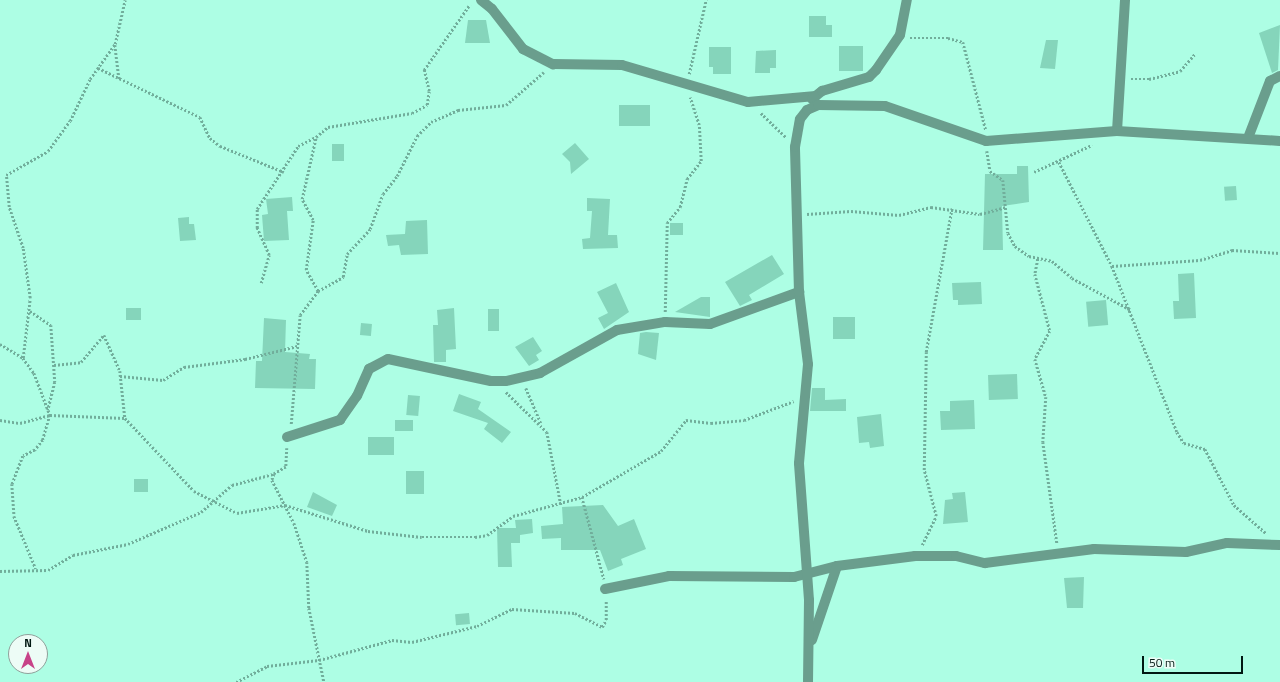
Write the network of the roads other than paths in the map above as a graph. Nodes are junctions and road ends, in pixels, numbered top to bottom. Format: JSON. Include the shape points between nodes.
{"nodes":[{"id":1,"x":481,"y":0,"type":"edge"},
{"id":2,"x":907,"y":0,"type":"edge"},
{"id":3,"x":1125,"y":0,"type":"edge"},
{"id":4,"x":1280,"y":76,"type":"edge"},
{"id":5,"x":816,"y":96,"type":"junction"},
{"id":6,"x":807,"y":110,"type":"junction"},
{"id":7,"x":1117,"y":131,"type":"junction"},
{"id":8,"x":1248,"y":138,"type":"junction"},
{"id":9,"x":1280,"y":141,"type":"edge"},
{"id":10,"x":799,"y":292,"type":"junction"},
{"id":11,"x":287,"y":437,"type":"road end"},
{"id":12,"x":1280,"y":545,"type":"edge"},
{"id":13,"x":837,"y":566,"type":"junction"},
{"id":14,"x":807,"y":575,"type":"junction"},
{"id":15,"x":605,"y":589,"type":"road end"},
{"id":16,"x":810,"y":644,"type":"junction"},
{"id":17,"x":808,"y":682,"type":"edge"}],
"edges":[{"from":1,"to":5,"type":"street","via":[[492,8],[524,49],[553,64],[622,65],[748,102]]},
{"from":2,"to":5,"type":"street","via":[[897,38],[868,77]]},
{"from":3,"to":7,"type":"street"},
{"from":4,"to":8,"type":"street","via":[[1270,81]]},
{"from":5,"to":6,"type":"street"},
{"from":6,"to":7,"type":"street","via":[[818,105],[885,106],[986,141],[1057,133]]},
{"from":6,"to":10,"type":"street","via":[[800,119],[795,147]]},
{"from":7,"to":8,"type":"street"},
{"from":8,"to":9,"type":"street"},
{"from":10,"to":11,"type":"street","via":[[710,324],[665,322],[617,330],[558,364],[523,378],[491,381],[388,359],[369,369],[357,396],[340,420]]},
{"from":10,"to":14,"type":"street","via":[[808,364],[803,396],[799,463]]},
{"from":12,"to":13,"type":"street","via":[[1227,543],[1186,552],[1094,549],[985,564],[956,556],[915,556]]},
{"from":13,"to":14,"type":"street"},
{"from":13,"to":16,"type":"street"},
{"from":14,"to":15,"type":"street","via":[[780,578],[669,576]]},
{"from":14,"to":16,"type":"street"},
{"from":16,"to":17,"type":"street"}]}
